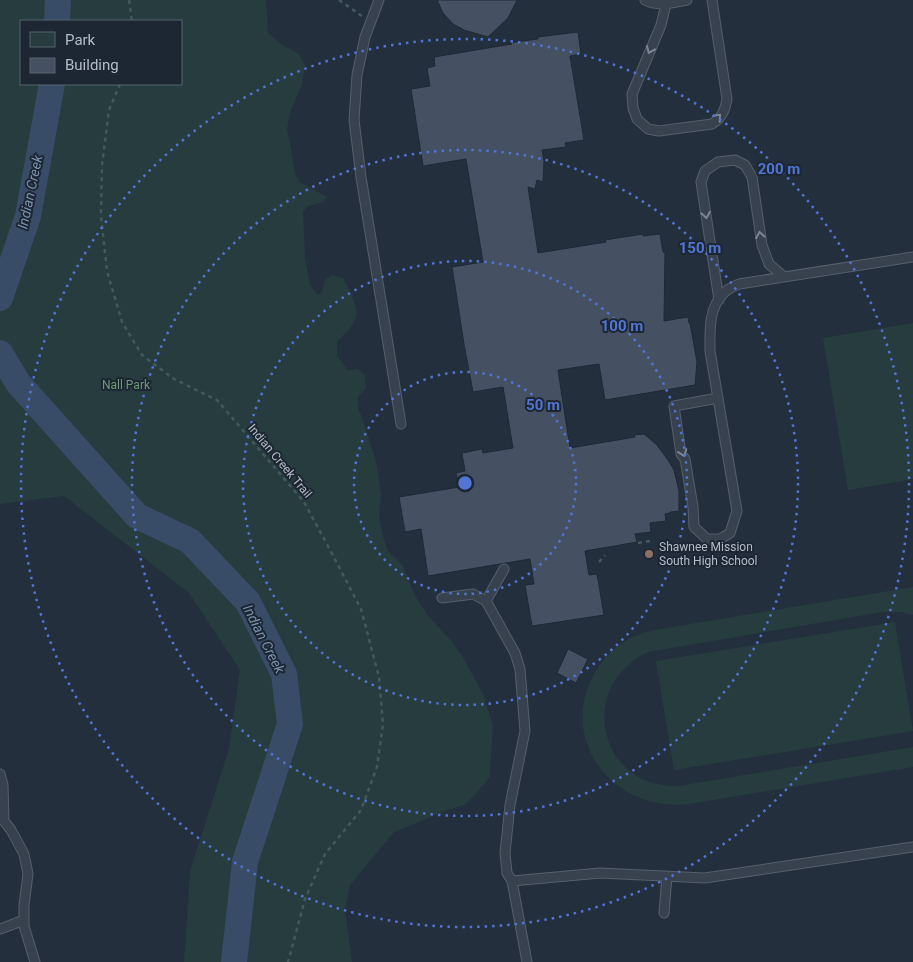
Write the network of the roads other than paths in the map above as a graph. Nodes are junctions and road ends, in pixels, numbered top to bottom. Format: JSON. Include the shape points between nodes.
{"nodes":[{"id":1,"x":379,"y":0,"type":"edge"},
{"id":2,"x":645,"y":0,"type":"edge"},
{"id":3,"x":687,"y":0,"type":"edge"},
{"id":4,"x":712,"y":0,"type":"edge"},
{"id":5,"x":666,"y":4,"type":"junction"},
{"id":6,"x":913,"y":257,"type":"edge"},
{"id":7,"x":783,"y":276,"type":"junction"},
{"id":8,"x":719,"y":300,"type":"junction"},
{"id":9,"x":718,"y":398,"type":"junction"},
{"id":10,"x":400,"y":424,"type":"dead end"},
{"id":11,"x":504,"y":569,"type":"dead end"},
{"id":12,"x":442,"y":598,"type":"dead end"},
{"id":13,"x":486,"y":601,"type":"junction"},
{"id":14,"x":0,"y":774,"type":"edge"},
{"id":15,"x":2,"y":821,"type":"edge"},
{"id":16,"x":913,"y":846,"type":"edge"},
{"id":17,"x":667,"y":876,"type":"junction"},
{"id":18,"x":512,"y":881,"type":"junction"},
{"id":19,"x":664,"y":913,"type":"dead end"},
{"id":20,"x":24,"y":920,"type":"junction"},
{"id":21,"x":0,"y":929,"type":"edge"},
{"id":22,"x":35,"y":962,"type":"edge"},
{"id":23,"x":527,"y":962,"type":"edge"}],
"edges":[{"from":1,"to":10,"type":"lane","via":[[365,37],[357,75],[354,120]]},
{"from":2,"to":5,"type":"lane"},
{"from":3,"to":5,"type":"lane"},
{"from":5,"to":4,"type":"lane","one_way":true,"via":[[661,25],[632,94],[637,119],[648,129],[659,131],[712,124],[726,107]]},
{"from":6,"to":7,"type":"lane"},
{"from":7,"to":8,"type":"lane","via":[[739,284],[726,291]]},
{"from":7,"to":8,"type":"lane","one_way":true,"via":[[768,264],[762,245],[752,177],[745,165],[735,160],[718,162],[705,171],[701,182]]},
{"from":8,"to":9,"type":"lane","via":[[710,326],[710,351]]},
{"from":9,"to":9,"type":"lane","one_way":true,"via":[[674,406],[687,469],[694,527],[707,539],[720,539],[730,533],[737,511]]},
{"from":11,"to":13,"type":"lane"},
{"from":12,"to":13,"type":"lane","via":[[474,594]]},
{"from":13,"to":18,"type":"lane","via":[[515,653],[520,669],[525,731],[510,805],[505,853],[507,873]]},
{"from":14,"to":15,"type":"lane","via":[[3,785]]},
{"from":15,"to":20,"type":"lane","via":[[24,854],[28,874]]},
{"from":16,"to":17,"type":"lane","via":[[705,878]]},
{"from":17,"to":18,"type":"lane","via":[[600,873]]},
{"from":17,"to":19,"type":"lane"},
{"from":18,"to":23,"type":"lane"},
{"from":20,"to":21,"type":"lane"},
{"from":20,"to":22,"type":"lane"}]}
